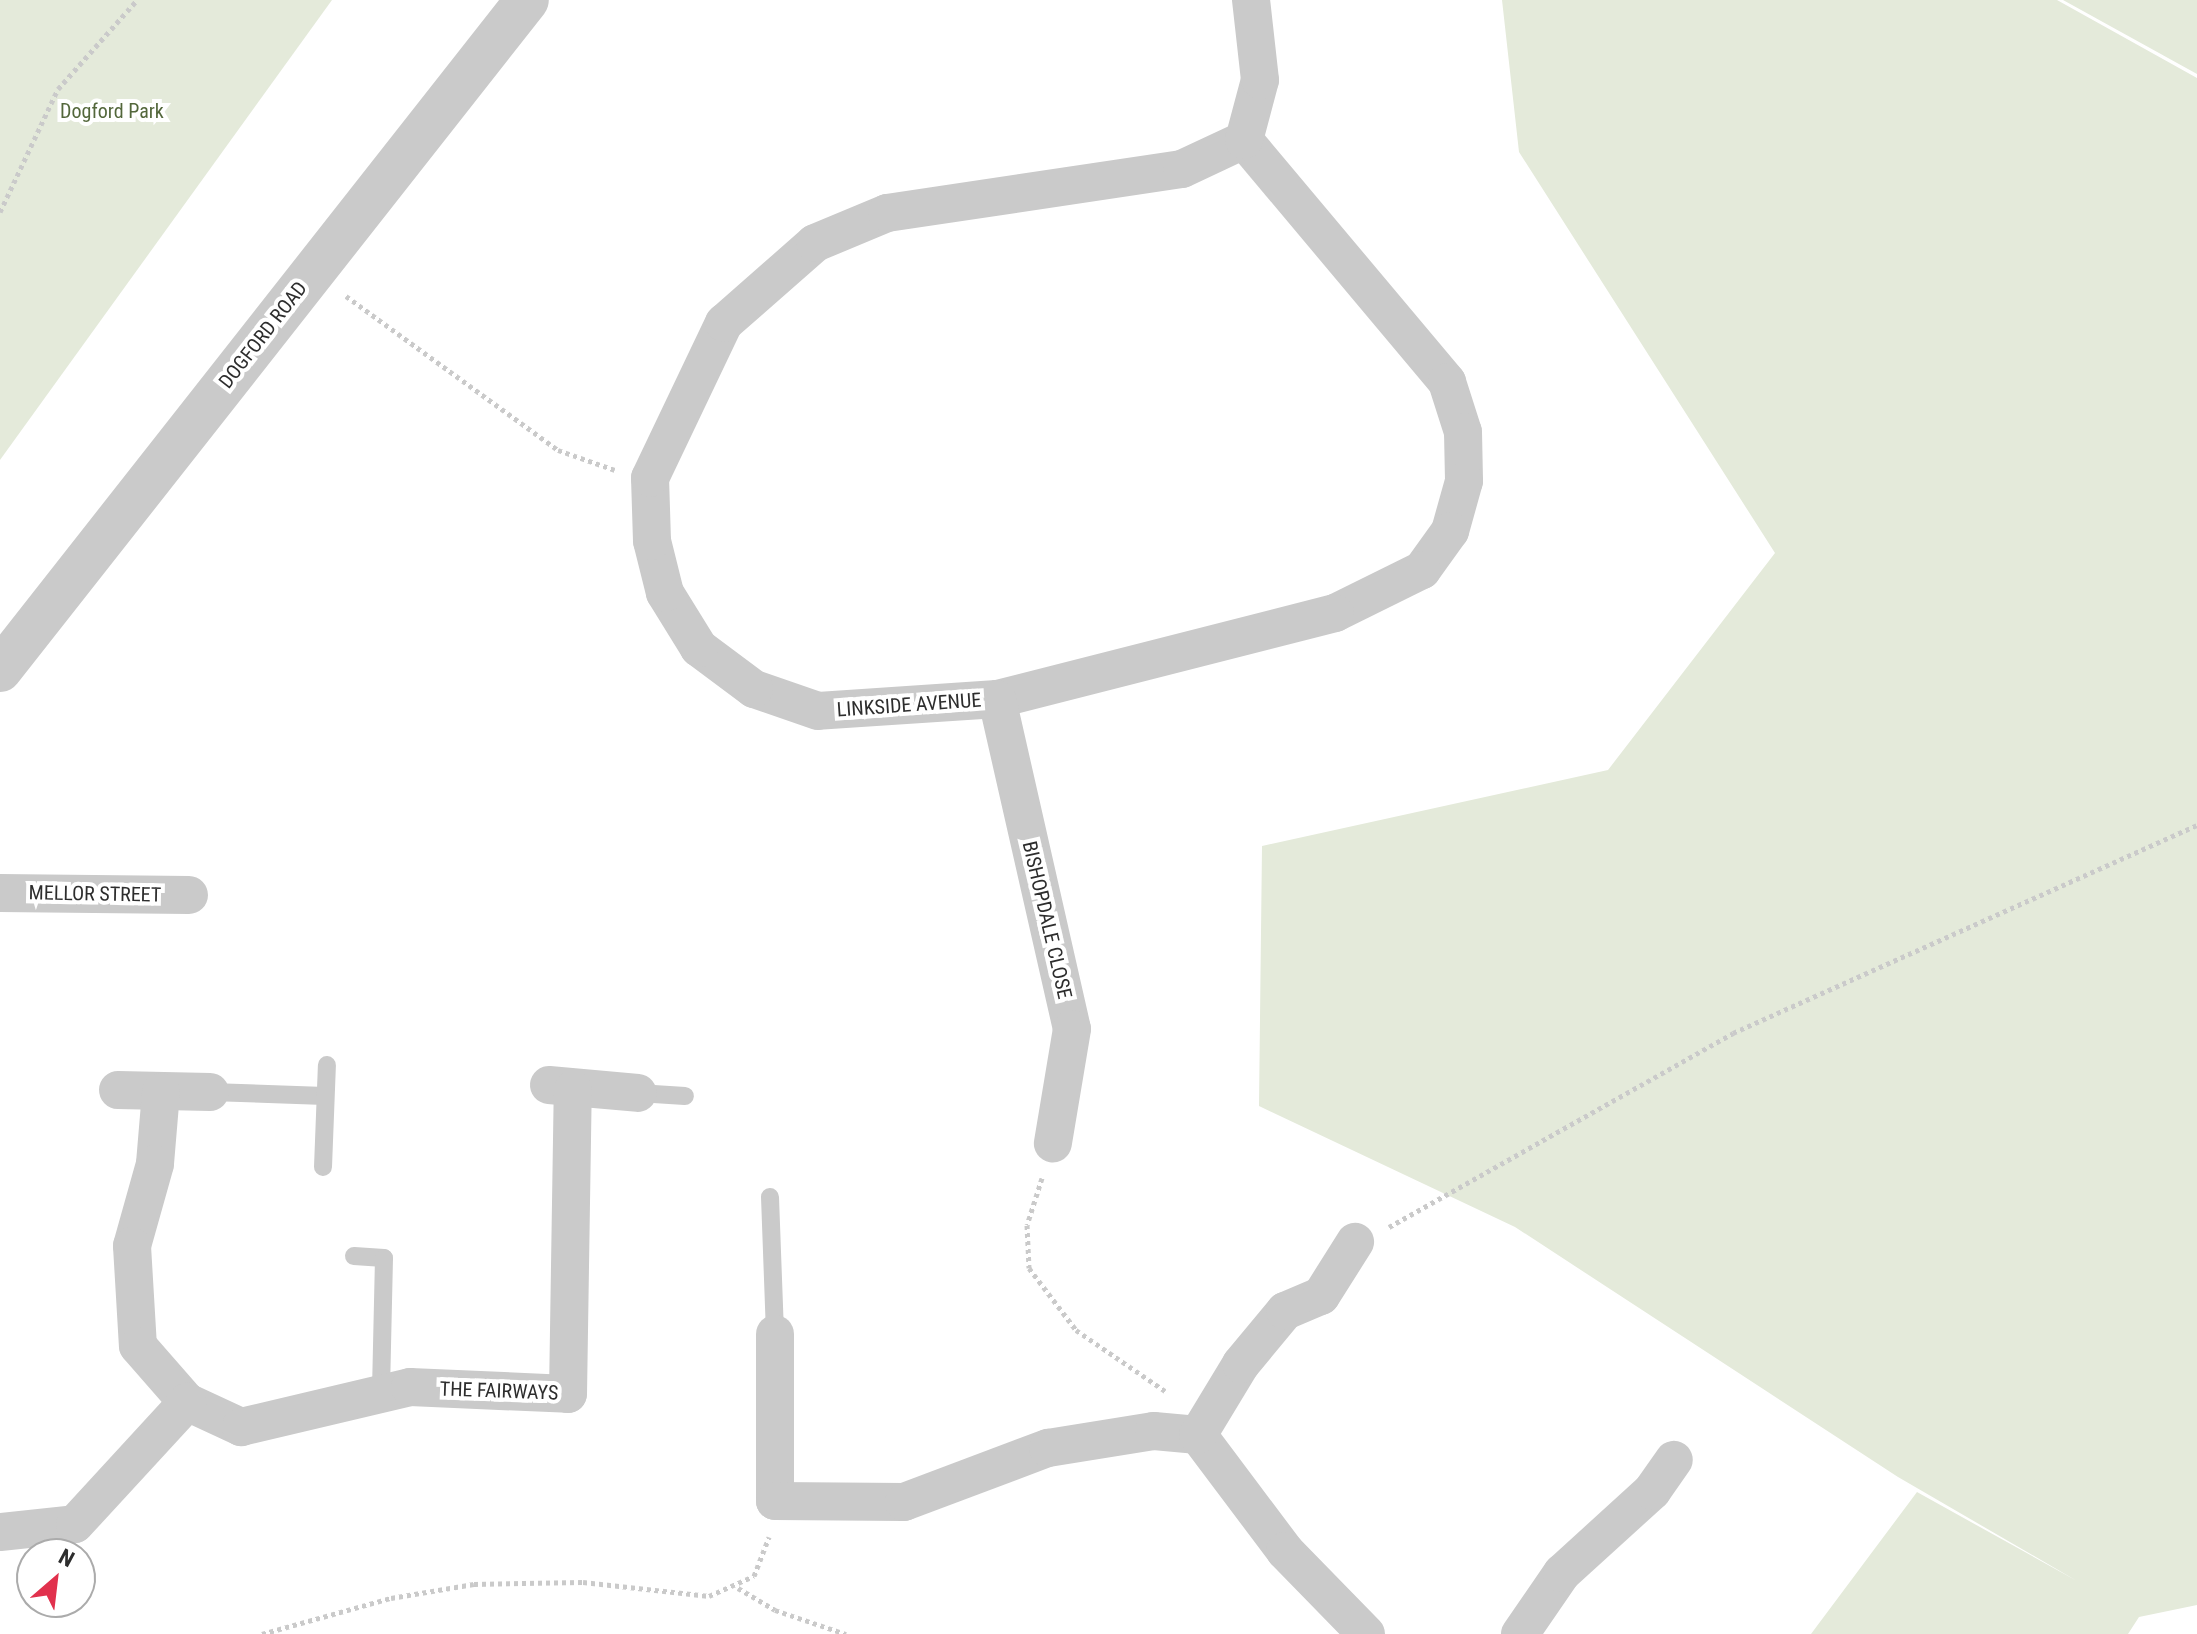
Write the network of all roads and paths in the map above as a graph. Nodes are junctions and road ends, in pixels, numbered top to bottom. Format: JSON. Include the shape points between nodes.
{"nodes":[{"id":1,"x":137,"y":0,"type":"edge"},
{"id":2,"x":527,"y":0,"type":"edge"},
{"id":3,"x":1251,"y":0,"type":"edge"},
{"id":4,"x":1244,"y":140,"type":"junction"},
{"id":5,"x":0,"y":212,"type":"edge"},
{"id":6,"x":338,"y":290,"type":"dead end"},
{"id":7,"x":650,"y":482,"type":"junction"},
{"id":8,"x":0,"y":670,"type":"edge"},
{"id":9,"x":997,"y":699,"type":"junction"},
{"id":10,"x":2197,"y":825,"type":"edge"},
{"id":11,"x":0,"y":893,"type":"edge"},
{"id":12,"x":189,"y":895,"type":"dead end"},
{"id":13,"x":327,"y":1065,"type":"dead end"},
{"id":14,"x":118,"y":1090,"type":"dead end"},
{"id":15,"x":161,"y":1092,"type":"junction"},
{"id":16,"x":210,"y":1092,"type":"joint"},
{"id":17,"x":638,"y":1093,"type":"joint"},
{"id":18,"x":325,"y":1096,"type":"junction"},
{"id":19,"x":685,"y":1096,"type":"dead end"},
{"id":20,"x":1053,"y":1143,"type":"joint"},
{"id":21,"x":323,"y":1167,"type":"dead end"},
{"id":22,"x":770,"y":1197,"type":"dead end"},
{"id":23,"x":1415,"y":1215,"type":"dead end"},
{"id":24,"x":1355,"y":1242,"type":"dead end"},
{"id":25,"x":354,"y":1256,"type":"dead end"},
{"id":26,"x":775,"y":1334,"type":"joint"},
{"id":27,"x":381,"y":1391,"type":"junction"},
{"id":28,"x":187,"y":1402,"type":"junction"},
{"id":29,"x":1201,"y":1427,"type":"junction"},
{"id":30,"x":1674,"y":1460,"type":"dead end"},
{"id":31,"x":775,"y":1501,"type":"junction"},
{"id":32,"x":0,"y":1532,"type":"edge"},
{"id":33,"x":738,"y":1588,"type":"junction"},
{"id":34,"x":262,"y":1634,"type":"edge"},
{"id":35,"x":846,"y":1634,"type":"edge"},
{"id":36,"x":1366,"y":1634,"type":"edge"},
{"id":37,"x":1520,"y":1634,"type":"edge"}],
"edges":[{"from":1,"to":5,"type":"path","via":[[58,89]]},
{"from":2,"to":8,"type":"street","name":"DOGFORD ROAD"},
{"from":3,"to":4,"type":"street","via":[[1260,80]]},
{"from":4,"to":7,"type":"street","via":[[1182,169],[887,213],[815,243],[724,323]]},
{"from":4,"to":9,"type":"street","name":"LINKSIDE AVENUE","via":[[1447,382],[1463,456],[1450,531],[1422,570],[1335,613]]},
{"from":6,"to":7,"type":"path","via":[[558,450]]},
{"from":7,"to":9,"type":"street","name":"LINKSIDE AVENUE","via":[[665,593],[699,648],[754,689],[818,711]]},
{"from":9,"to":20,"type":"street","name":"BISHOPDALE CLOSE","via":[[1072,1029]]},
{"from":10,"to":23,"type":"path","via":[[1733,1033]]},
{"from":11,"to":12,"type":"street","name":"MELLOR STREET"},
{"from":13,"to":18,"type":"lane"},
{"from":14,"to":15,"type":"street"},
{"from":15,"to":16,"type":"street"},
{"from":15,"to":28,"type":"street","name":"THE FAIRWAYS","via":[[155,1164],[132,1246],[135,1329],[148,1361]]},
{"from":16,"to":18,"type":"lane"},
{"from":17,"to":19,"type":"lane"},
{"from":17,"to":27,"type":"street","name":"THE FAIRWAYS","via":[[561,1087],[568,1394]]},
{"from":18,"to":21,"type":"lane"},
{"from":20,"to":29,"type":"path","via":[[1027,1225],[1029,1268],[1076,1330]]},
{"from":22,"to":26,"type":"lane"},
{"from":24,"to":29,"type":"street","via":[[1321,1296],[1285,1311]]},
{"from":25,"to":27,"type":"lane","via":[[384,1258]]},
{"from":26,"to":31,"type":"street"},
{"from":27,"to":28,"type":"street","name":"THE FAIRWAYS","via":[[263,1427],[218,1420]]},
{"from":28,"to":32,"type":"street","via":[[75,1524]]},
{"from":29,"to":31,"type":"street","via":[[1048,1448],[904,1502]]},
{"from":29,"to":36,"type":"street","via":[[1285,1551]]},
{"from":30,"to":37,"type":"street","via":[[1652,1491],[1562,1573]]},
{"from":31,"to":33,"type":"path","via":[[765,1560]]},
{"from":33,"to":34,"type":"path","via":[[709,1596],[583,1582],[474,1584],[391,1598]]},
{"from":33,"to":35,"type":"path","via":[[775,1610]]}]}
